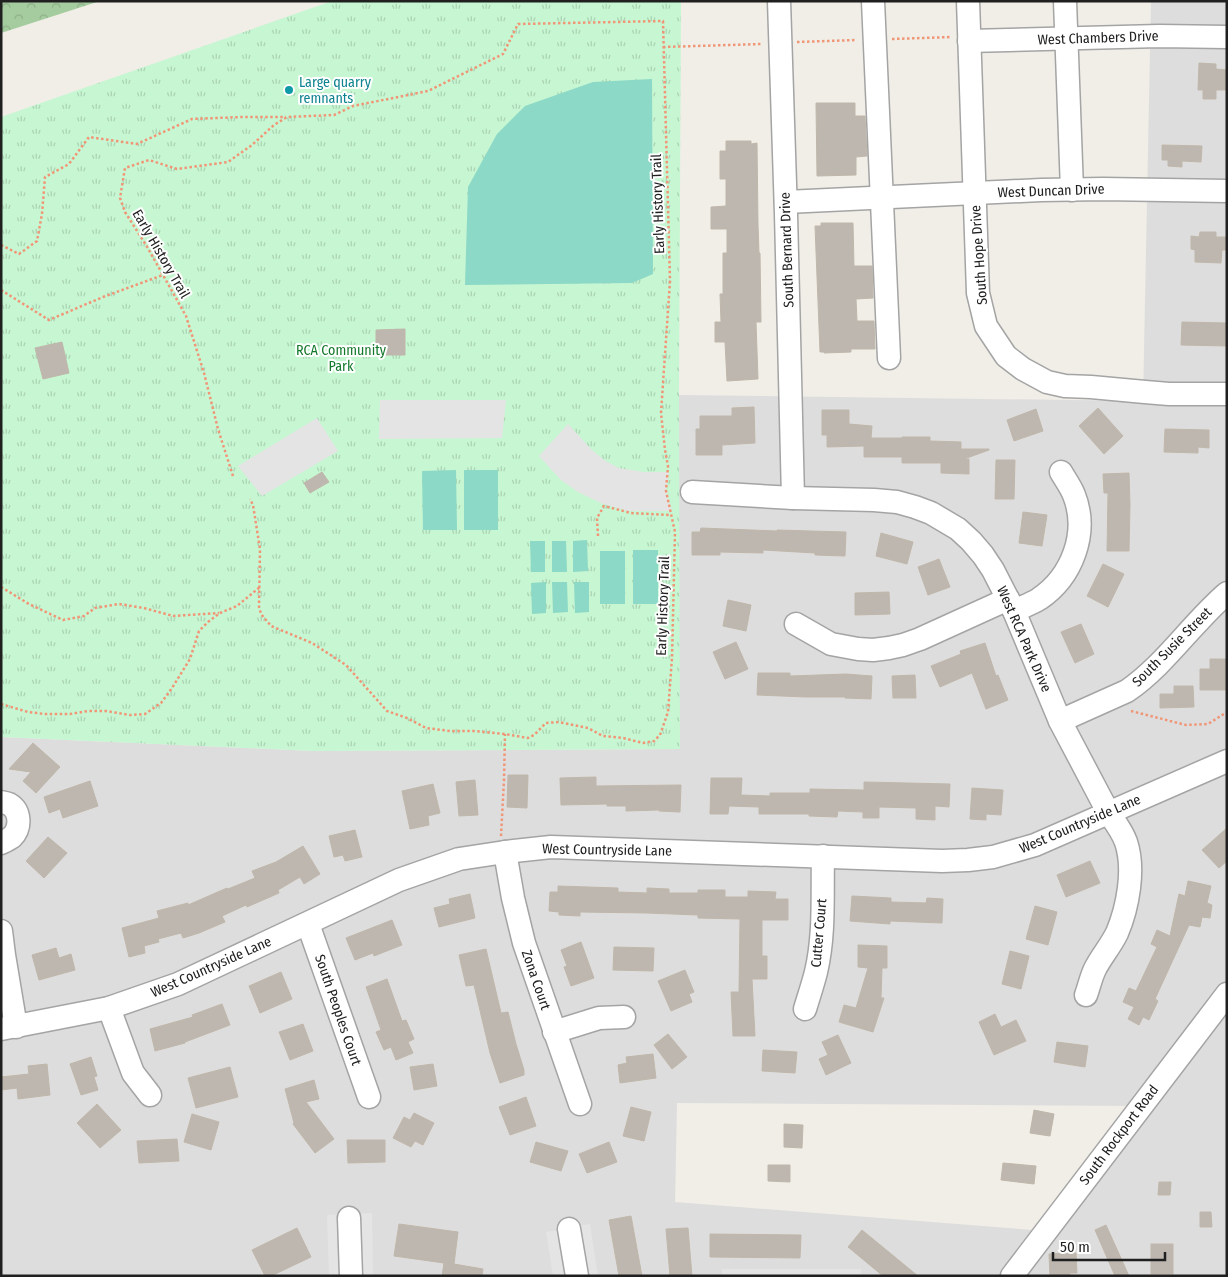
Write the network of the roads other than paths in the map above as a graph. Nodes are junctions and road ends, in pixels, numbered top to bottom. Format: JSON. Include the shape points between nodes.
{"nodes":[{"id":1,"x":780,"y":1,"type":"edge"},
{"id":2,"x":874,"y":1,"type":"edge"},
{"id":3,"x":968,"y":1,"type":"edge"},
{"id":4,"x":1065,"y":1,"type":"edge"},
{"id":5,"x":969,"y":35,"type":"junction"},
{"id":6,"x":1227,"y":37,"type":"edge"},
{"id":7,"x":1066,"y":38,"type":"junction"},
{"id":8,"x":1072,"y":190,"type":"junction"},
{"id":9,"x":1227,"y":191,"type":"edge"},
{"id":10,"x":975,"y":194,"type":"junction"},
{"id":11,"x":882,"y":198,"type":"junction"},
{"id":12,"x":786,"y":202,"type":"junction"},
{"id":13,"x":889,"y":358,"type":"dead end"},
{"id":14,"x":1227,"y":394,"type":"edge"},
{"id":15,"x":1061,"y":472,"type":"dead end"},
{"id":16,"x":692,"y":492,"type":"dead end"},
{"id":17,"x":793,"y":498,"type":"junction"},
{"id":18,"x":1227,"y":593,"type":"edge"},
{"id":19,"x":1011,"y":605,"type":"junction"},
{"id":20,"x":796,"y":624,"type":"dead end"},
{"id":21,"x":1060,"y":721,"type":"junction"},
{"id":22,"x":1227,"y":761,"type":"edge"},
{"id":23,"x":1,"y":802,"type":"edge"},
{"id":24,"x":1108,"y":812,"type":"junction"},
{"id":25,"x":1,"y":843,"type":"edge"},
{"id":26,"x":505,"y":852,"type":"junction"},
{"id":27,"x":823,"y":856,"type":"junction"},
{"id":28,"x":308,"y":924,"type":"junction"},
{"id":29,"x":1,"y":931,"type":"edge"},
{"id":30,"x":1227,"y":994,"type":"edge"},
{"id":31,"x":1086,"y":995,"type":"dead end"},
{"id":32,"x":109,"y":1008,"type":"junction"},
{"id":33,"x":805,"y":1008,"type":"dead end"},
{"id":34,"x":624,"y":1017,"type":"dead end"},
{"id":35,"x":9,"y":1028,"type":"edge"},
{"id":36,"x":554,"y":1032,"type":"junction"},
{"id":37,"x":150,"y":1095,"type":"dead end"},
{"id":38,"x":369,"y":1097,"type":"dead end"},
{"id":39,"x":580,"y":1104,"type":"dead end"},
{"id":40,"x":349,"y":1218,"type":"dead end"},
{"id":41,"x":569,"y":1229,"type":"dead end"},
{"id":42,"x":351,"y":1276,"type":"edge"},
{"id":43,"x":576,"y":1276,"type":"edge"},
{"id":44,"x":1012,"y":1276,"type":"edge"}],
"edges":[{"from":1,"to":12,"type":"street","name":"South Bernard Drive"},
{"from":2,"to":11,"type":"street"},
{"from":3,"to":5,"type":"street","name":"South Hope Drive"},
{"from":4,"to":7,"type":"street"},
{"from":5,"to":7,"type":"street","name":"West Chambers Drive"},
{"from":5,"to":10,"type":"street","name":"South Hope Drive"},
{"from":6,"to":7,"type":"street","name":"West Chambers Drive"},
{"from":7,"to":8,"type":"street"},
{"from":8,"to":9,"type":"street","name":"West Duncan Drive"},
{"from":8,"to":10,"type":"street","name":"West Duncan Drive"},
{"from":10,"to":11,"type":"street","name":"West Duncan Drive"},
{"from":10,"to":14,"type":"street","name":"South Hope Drive","via":[[978,294],[986,326],[1006,356],[1047,382],[1065,386],[1169,394]]},
{"from":11,"to":12,"type":"street","name":"West Duncan Drive"},
{"from":11,"to":13,"type":"street"},
{"from":12,"to":17,"type":"street","name":"South Bernard Drive"},
{"from":15,"to":19,"type":"street","via":[[1074,494],[1077,507],[1079,522],[1075,553],[1055,586],[1038,600]]},
{"from":16,"to":17,"type":"street","name":"West RCA Park Drive"},
{"from":17,"to":19,"type":"street","name":"West RCA Park Drive","via":[[897,502],[931,513],[971,541],[988,562]]},
{"from":18,"to":21,"type":"street","name":"South Susie Street","via":[[1135,686]]},
{"from":19,"to":20,"type":"street","via":[[903,645],[874,650],[831,644]]},
{"from":19,"to":21,"type":"street","name":"West RCA Park Drive"},
{"from":21,"to":24,"type":"street","name":"West RCA Park Drive"},
{"from":22,"to":24,"type":"street","name":"West Countryside Lane"},
{"from":23,"to":25,"type":"street","via":[[10,804],[19,820],[12,836]]},
{"from":24,"to":27,"type":"street","name":"West Countryside Lane","via":[[1036,845],[993,857],[942,861]]},
{"from":24,"to":31,"type":"street","name":"West RCA Park Drive","via":[[1126,841],[1129,888],[1117,932],[1094,970]]},
{"from":26,"to":27,"type":"street","name":"West Countryside Lane","via":[[551,847]]},
{"from":26,"to":28,"type":"street","name":"West Countryside Lane","via":[[459,859],[399,880]]},
{"from":26,"to":36,"type":"street","name":"Zona Court","via":[[524,943]]},
{"from":27,"to":33,"type":"street","name":"Cutter Court","via":[[820,947]]},
{"from":28,"to":32,"type":"street","name":"West Countryside Lane","via":[[178,984]]},
{"from":28,"to":38,"type":"street","name":"South Peoples Court"},
{"from":29,"to":35,"type":"street"},
{"from":30,"to":44,"type":"street","name":"South Rockport Road"},
{"from":32,"to":35,"type":"street","name":"West Countryside Lane"},
{"from":32,"to":37,"type":"street","via":[[133,1073]]},
{"from":34,"to":36,"type":"street","via":[[599,1018]]},
{"from":36,"to":39,"type":"street","name":"Zona Court"},
{"from":40,"to":42,"type":"street"},
{"from":41,"to":43,"type":"street"}]}
